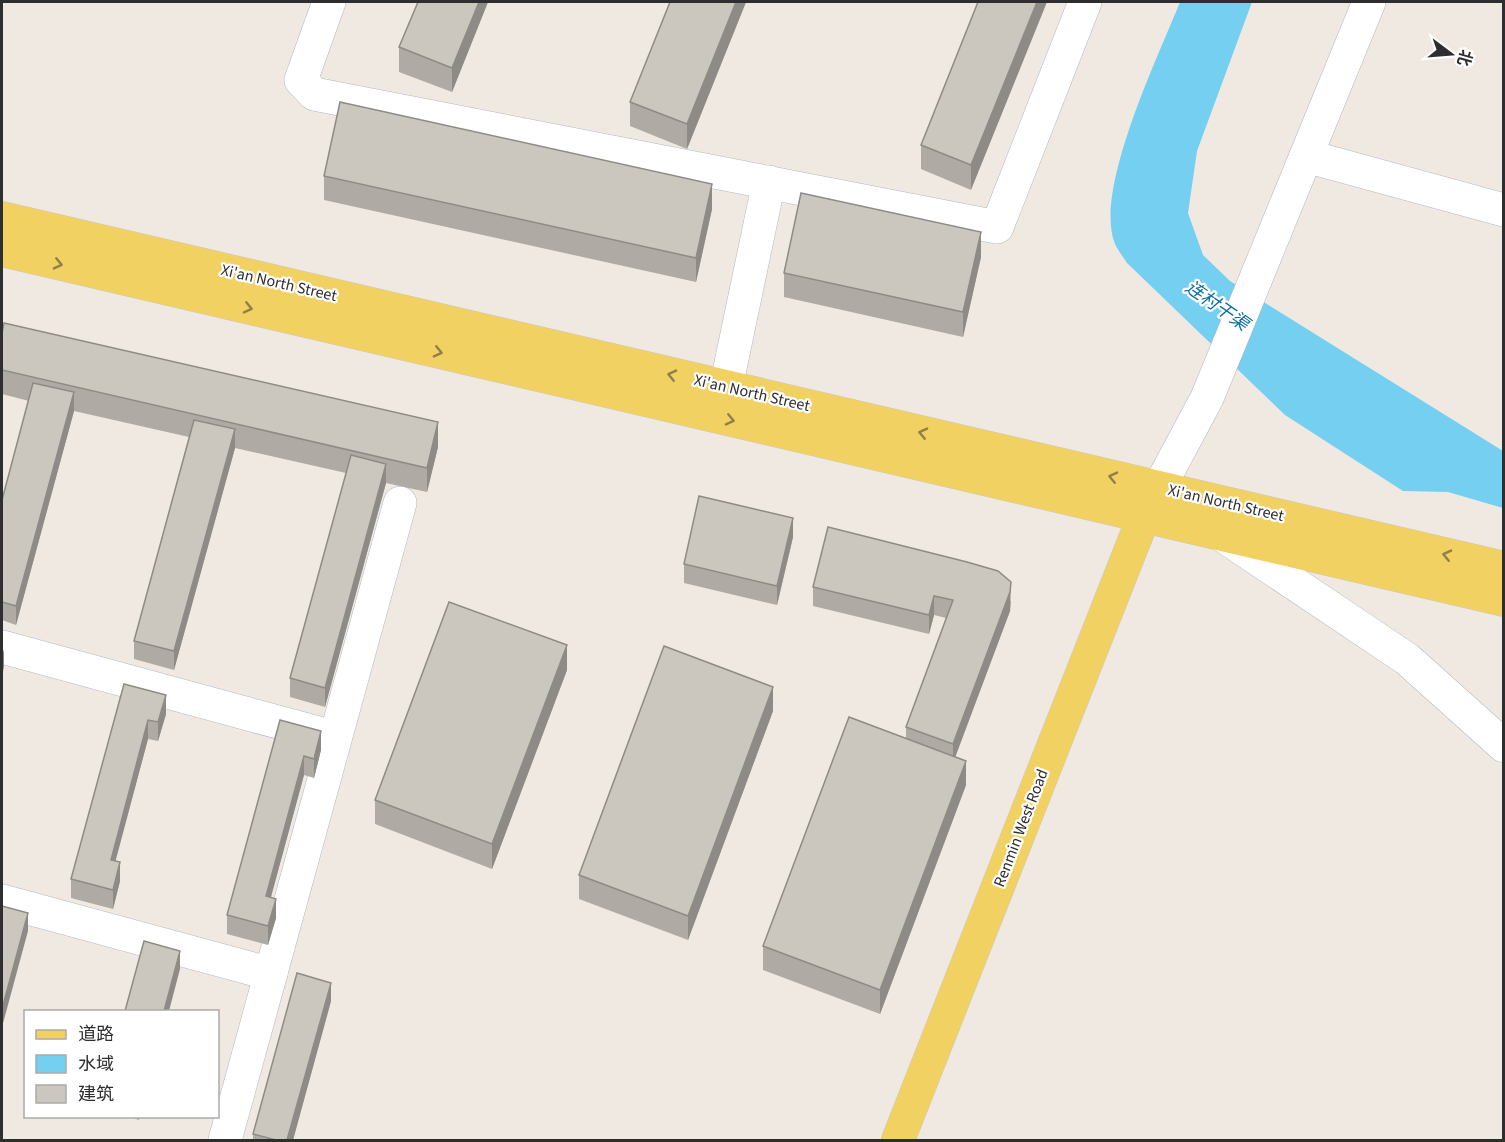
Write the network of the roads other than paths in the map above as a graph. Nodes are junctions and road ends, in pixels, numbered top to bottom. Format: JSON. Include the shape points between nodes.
{"nodes":[{"id":1,"x":329,"y":2,"type":"edge"},
{"id":2,"x":1084,"y":2,"type":"edge"},
{"id":3,"x":1369,"y":2,"type":"edge"},
{"id":4,"x":1306,"y":156,"type":"junction"},
{"id":5,"x":769,"y":182,"type":"junction"},
{"id":6,"x":1503,"y":210,"type":"edge"},
{"id":7,"x":2,"y":218,"type":"edge"},
{"id":8,"x":2,"y":250,"type":"edge"},
{"id":9,"x":726,"y":387,"type":"junction"},
{"id":10,"x":1151,"y":502,"type":"junction"},
{"id":11,"x":400,"y":503,"type":"dead end"},
{"id":12,"x":1221,"y":534,"type":"junction"},
{"id":13,"x":1503,"y":568,"type":"edge"},
{"id":14,"x":1503,"y":600,"type":"edge"},
{"id":15,"x":2,"y":646,"type":"edge"},
{"id":16,"x":336,"y":738,"type":"junction"},
{"id":17,"x":1503,"y":746,"type":"edge"},
{"id":18,"x":2,"y":901,"type":"edge"},
{"id":19,"x":271,"y":974,"type":"junction"},
{"id":20,"x":225,"y":1140,"type":"edge"},
{"id":21,"x":898,"y":1140,"type":"edge"}],
"edges":[{"from":1,"to":5,"type":"street","via":[[301,80],[314,94]]},
{"from":2,"to":5,"type":"street","via":[[997,226]]},
{"from":3,"to":4,"type":"street"},
{"from":4,"to":6,"type":"street"},
{"from":4,"to":10,"type":"street","via":[[1207,398]]},
{"from":5,"to":9,"type":"street"},
{"from":9,"to":7,"type":"main road","name":"Xi'an North Street","one_way":true},
{"from":8,"to":10,"type":"main road","name":"Xi'an North Street","one_way":true},
{"from":10,"to":9,"type":"main road","name":"Xi'an North Street","one_way":true},
{"from":10,"to":12,"type":"main road","name":"Xi'an North Street"},
{"from":13,"to":10,"type":"main road","name":"Xi'an North Street","one_way":true},
{"from":10,"to":21,"type":"main road","name":"Renmin West Road"},
{"from":11,"to":16,"type":"street"},
{"from":12,"to":14,"type":"main road","name":"Xi'an North Street"},
{"from":12,"to":17,"type":"street","via":[[1407,658]]},
{"from":15,"to":16,"type":"street"},
{"from":16,"to":19,"type":"street"},
{"from":18,"to":19,"type":"street"},
{"from":19,"to":20,"type":"street"}]}
